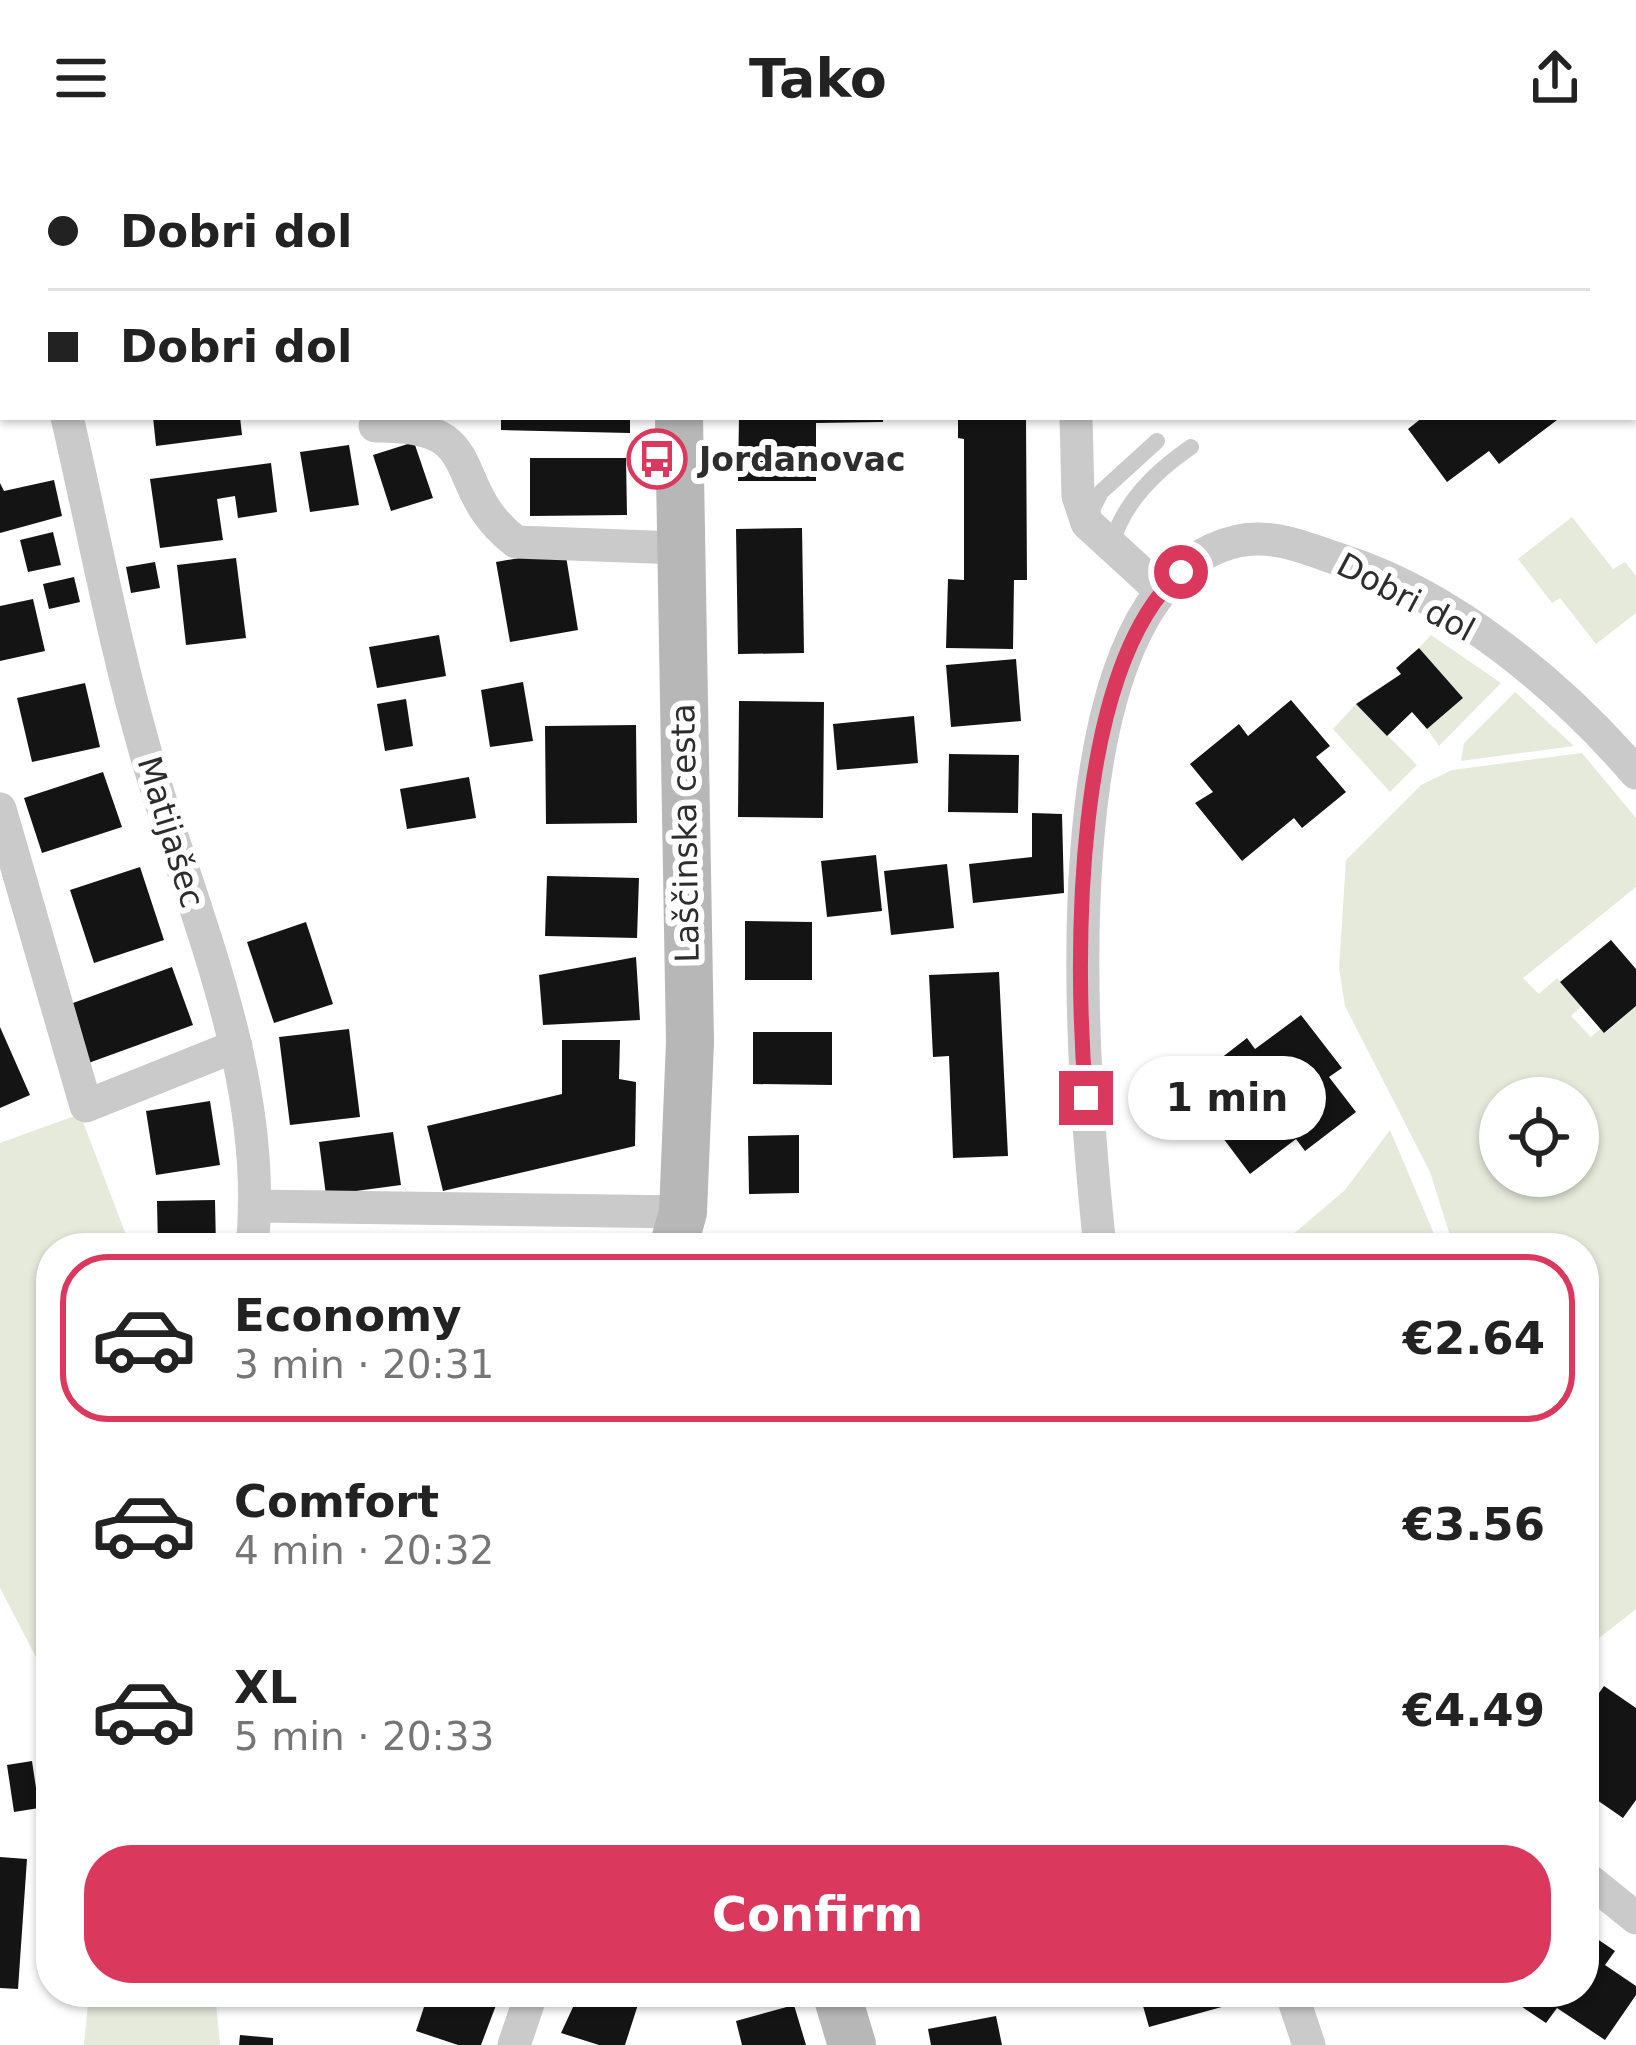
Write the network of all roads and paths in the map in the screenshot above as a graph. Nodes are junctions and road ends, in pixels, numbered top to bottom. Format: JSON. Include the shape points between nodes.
{"nodes":[{"id":1,"x":68,"y":420,"type":"edge"},
{"id":2,"x":679,"y":420,"type":"edge"},
{"id":3,"x":1076,"y":420,"type":"edge"},
{"id":4,"x":375,"y":426,"type":"dead end"},
{"id":5,"x":1156,"y":441,"type":"dead end"},
{"id":6,"x":1191,"y":446,"type":"dead end"},
{"id":7,"x":1099,"y":533,"type":"junction"},
{"id":8,"x":678,"y":548,"type":"junction"},
{"id":9,"x":1160,"y":590,"type":"junction"},
{"id":10,"x":1632,"y":762,"type":"edge"},
{"id":11,"x":0,"y":809,"type":"edge"},
{"id":12,"x":236,"y":1046,"type":"junction"},
{"id":13,"x":257,"y":1206,"type":"junction"},
{"id":14,"x":678,"y":1230,"type":"edge"},
{"id":15,"x":254,"y":1233,"type":"edge"},
{"id":16,"x":1099,"y":1233,"type":"edge"},
{"id":17,"x":1599,"y":1888,"type":"edge"},
{"id":18,"x":1636,"y":1918,"type":"edge"},
{"id":19,"x":527,"y":2007,"type":"edge"},
{"id":20,"x":841,"y":2007,"type":"edge"},
{"id":21,"x":1296,"y":2007,"type":"edge"},
{"id":22,"x":514,"y":2045,"type":"edge"},
{"id":23,"x":852,"y":2045,"type":"edge"},
{"id":24,"x":1309,"y":2045,"type":"edge"}],
"edges":[{"from":1,"to":12,"type":"street","name":"Matijašec","via":[[145,750]]},
{"from":2,"to":8,"type":"main road","name":"Laščinska cesta"},
{"from":3,"to":7,"type":"street","via":[[1078,496]]},
{"from":4,"to":8,"type":"street","via":[[444,434],[484,510],[516,542]]},
{"from":5,"to":7,"type":"lane","via":[[1101,492]]},
{"from":6,"to":7,"type":"lane"},
{"from":7,"to":9,"type":"street"},
{"from":8,"to":14,"type":"main road","name":"Laščinska cesta","via":[[690,1042]]},
{"from":9,"to":10,"type":"street","name":"Dobri dol","via":[[1201,555],[1240,540],[1281,540],[1361,567],[1461,619]]},
{"from":9,"to":16,"type":"street","name":"Dobri dol","via":[[1126,652],[1100,741],[1087,830],[1083,1064]]},
{"from":11,"to":12,"type":"street","via":[[86,1106]]},
{"from":12,"to":13,"type":"street","name":"Matijašec"},
{"from":13,"to":14,"type":"street"},
{"from":13,"to":15,"type":"street","name":"Matijašec"},
{"from":17,"to":18,"type":"street"},
{"from":19,"to":22,"type":"street"},
{"from":20,"to":23,"type":"main road"},
{"from":21,"to":24,"type":"street"}]}
